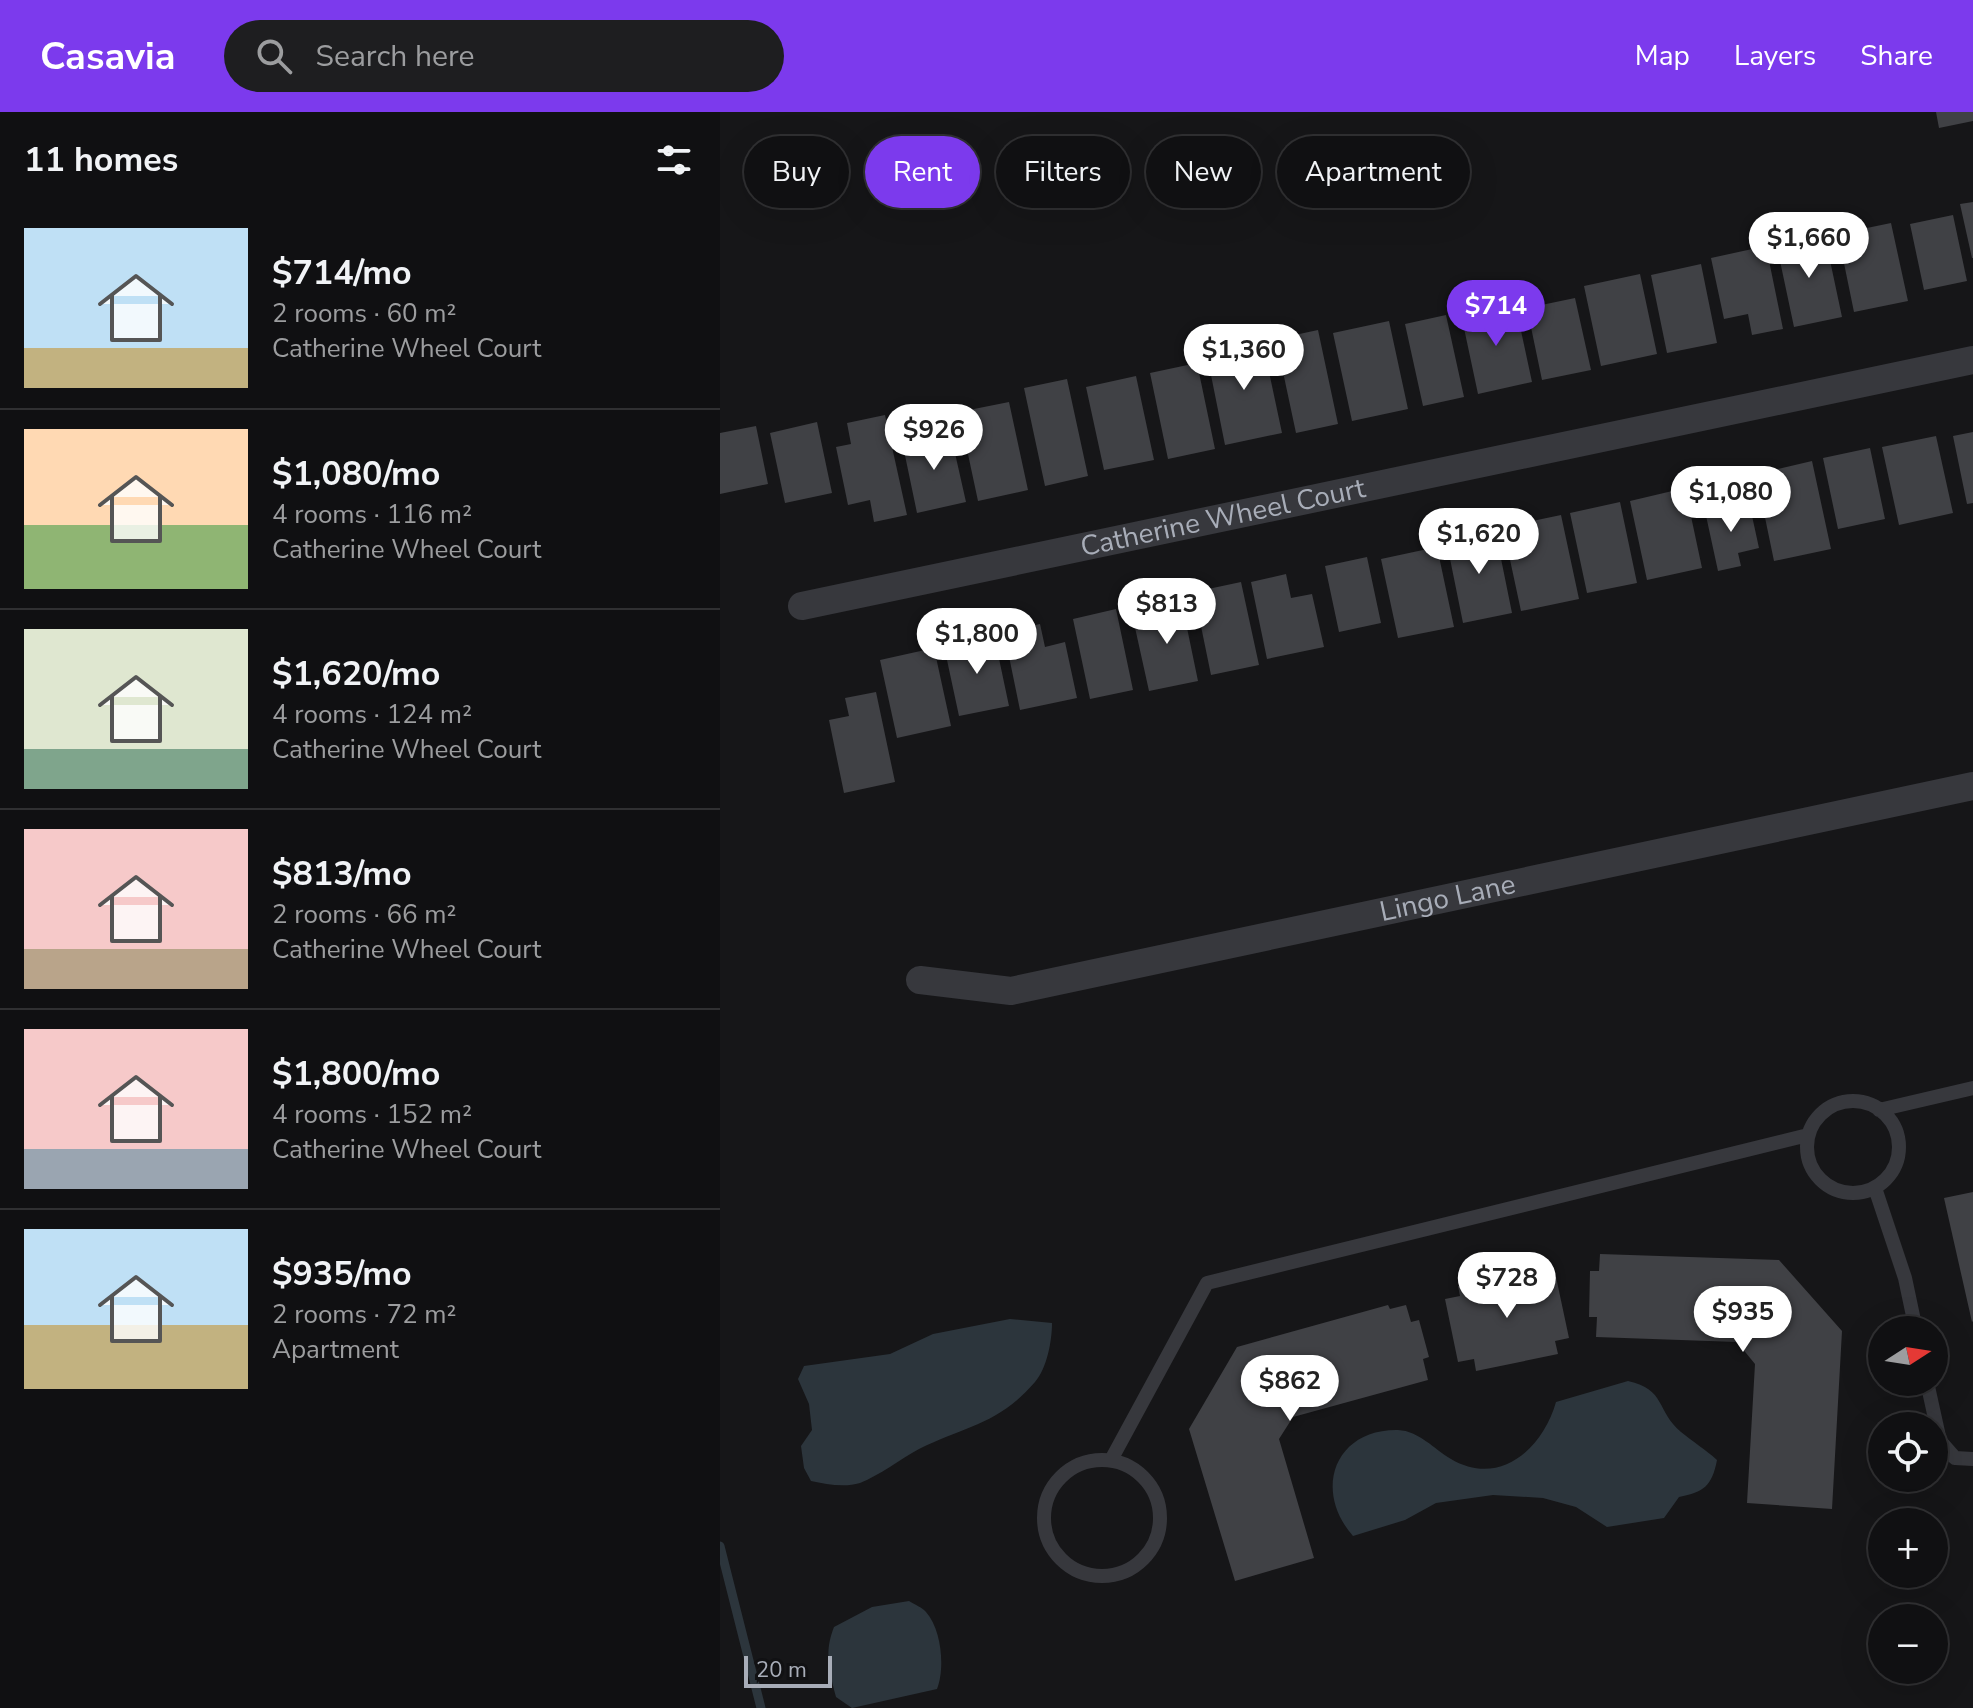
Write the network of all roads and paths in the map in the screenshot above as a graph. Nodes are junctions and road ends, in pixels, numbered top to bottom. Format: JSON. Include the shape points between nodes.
{"nodes":[{"id":1,"x":1973,"y":360,"type":"edge"},
{"id":2,"x":802,"y":606,"type":"dead end"},
{"id":3,"x":1973,"y":786,"type":"edge"},
{"id":4,"x":920,"y":980,"type":"dead end"},
{"id":5,"x":1973,"y":1088,"type":"edge"},
{"id":6,"x":1879,"y":1110,"type":"junction"},
{"id":7,"x":1808,"y":1135,"type":"junction"},
{"id":8,"x":1875,"y":1188,"type":"junction"},
{"id":9,"x":1913,"y":1316,"type":"edge"},
{"id":10,"x":1930,"y":1396,"type":"edge"},
{"id":11,"x":1973,"y":1459,"type":"edge"},
{"id":12,"x":1111,"y":1460,"type":"junction"}],
"edges":[{"from":1,"to":2,"type":"street","name":"Catherine Wheel Court"},
{"from":3,"to":4,"type":"street","name":"Lingo Lane","via":[[1011,991]]},
{"from":5,"to":6,"type":"lane"},
{"from":6,"to":7,"type":"lane","via":[[1852,1101],[1837,1104],[1815,1121]]},
{"from":6,"to":8,"type":"lane","via":[[1897,1134],[1899,1149],[1887,1178]]},
{"from":7,"to":8,"type":"lane","via":[[1810,1165],[1819,1178],[1845,1193]]},
{"from":7,"to":12,"type":"lane","via":[[1207,1283]]},
{"from":8,"to":9,"type":"lane"},
{"from":10,"to":11,"type":"lane","via":[[1940,1441],[1955,1458]]},
{"from":12,"to":12,"type":"lane","via":[[1074,1466],[1058,1478],[1044,1513],[1046,1533],[1067,1565],[1104,1576],[1139,1563],[1159,1531],[1155,1493],[1144,1477]]}]}
